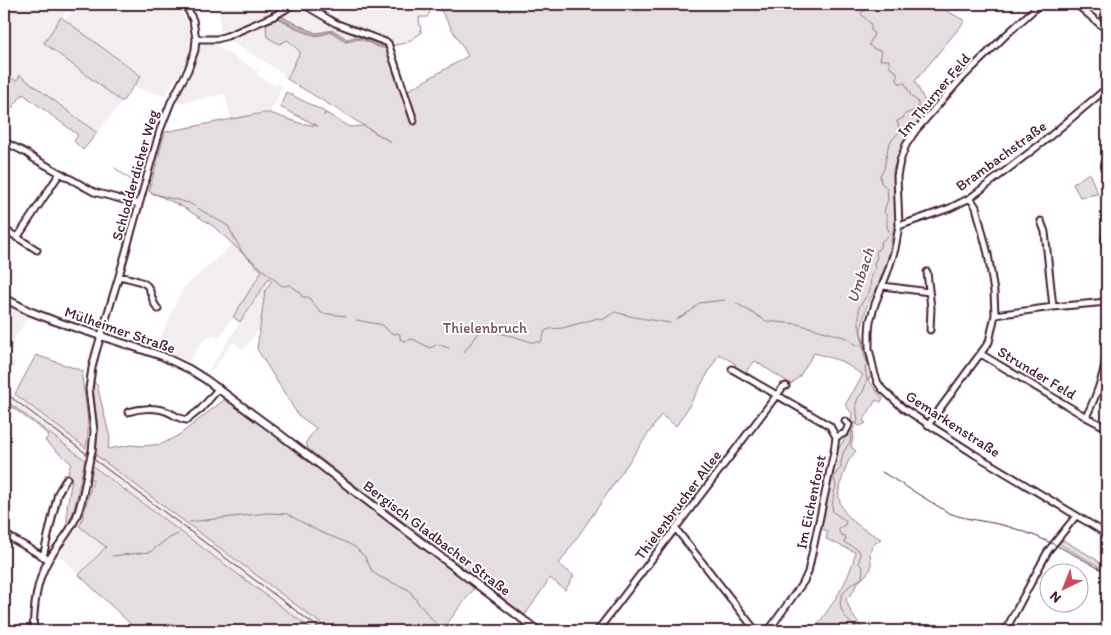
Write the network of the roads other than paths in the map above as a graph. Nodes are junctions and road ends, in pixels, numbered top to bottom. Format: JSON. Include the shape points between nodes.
{"nodes":[{"id":1,"x":182,"y":4,"type":"edge"},
{"id":2,"x":292,"y":4,"type":"edge"},
{"id":3,"x":303,"y":4,"type":"edge"},
{"id":4,"x":1040,"y":4,"type":"edge"},
{"id":5,"x":1076,"y":4,"type":"edge"},
{"id":6,"x":1107,"y":30,"type":"edge"},
{"id":7,"x":196,"y":39,"type":"junction"},
{"id":8,"x":1107,"y":88,"type":"edge"},
{"id":9,"x":414,"y":121,"type":"dead end"},
{"id":10,"x":9,"y":144,"type":"dead end"},
{"id":11,"x":60,"y":173,"type":"junction"},
{"id":12,"x":970,"y":198,"type":"junction"},
{"id":13,"x":139,"y":204,"type":"junction"},
{"id":14,"x":1041,"y":221,"type":"dead end"},
{"id":15,"x":899,"y":226,"type":"junction"},
{"id":16,"x":1106,"y":226,"type":"edge"},
{"id":17,"x":4,"y":229,"type":"edge"},
{"id":18,"x":17,"y":238,"type":"junction"},
{"id":19,"x":37,"y":250,"type":"dead end"},
{"id":20,"x":1107,"y":258,"type":"edge"},
{"id":21,"x":927,"y":272,"type":"dead end"},
{"id":22,"x":119,"y":276,"type":"junction"},
{"id":23,"x":882,"y":286,"type":"junction"},
{"id":24,"x":929,"y":292,"type":"junction"},
{"id":25,"x":4,"y":298,"type":"edge"},
{"id":26,"x":1107,"y":302,"type":"edge"},
{"id":27,"x":1053,"y":306,"type":"junction"},
{"id":28,"x":158,"y":309,"type":"dead end"},
{"id":29,"x":995,"y":315,"type":"junction"},
{"id":30,"x":930,"y":330,"type":"dead end"},
{"id":31,"x":101,"y":336,"type":"junction"},
{"id":32,"x":1107,"y":349,"type":"edge"},
{"id":33,"x":981,"y":354,"type":"junction"},
{"id":34,"x":732,"y":369,"type":"dead end"},
{"id":35,"x":786,"y":386,"type":"dead end"},
{"id":36,"x":219,"y":388,"type":"junction"},
{"id":37,"x":778,"y":395,"type":"junction"},
{"id":38,"x":128,"y":412,"type":"dead end"},
{"id":39,"x":1086,"y":417,"type":"junction"},
{"id":40,"x":846,"y":421,"type":"dead end"},
{"id":41,"x":928,"y":425,"type":"junction"},
{"id":42,"x":1107,"y":428,"type":"edge"},
{"id":43,"x":836,"y":437,"type":"junction"},
{"id":44,"x":321,"y":465,"type":"joint"},
{"id":45,"x":67,"y":478,"type":"dead end"},
{"id":46,"x":1076,"y":516,"type":"junction"},
{"id":47,"x":676,"y":529,"type":"junction"},
{"id":48,"x":4,"y":534,"type":"edge"},
{"id":49,"x":1107,"y":534,"type":"edge"},
{"id":50,"x":46,"y":558,"type":"junction"},
{"id":51,"x":33,"y":631,"type":"edge"},
{"id":52,"x":538,"y":631,"type":"edge"},
{"id":53,"x":597,"y":631,"type":"edge"},
{"id":54,"x":756,"y":631,"type":"edge"},
{"id":55,"x":766,"y":631,"type":"edge"},
{"id":56,"x":1005,"y":631,"type":"edge"}],
"edges":[{"from":1,"to":7,"type":"street","via":[[193,20]]},
{"from":2,"to":7,"type":"street","via":[[223,38]]},
{"from":3,"to":9,"type":"street","via":[[335,23],[390,46]]},
{"from":4,"to":15,"type":"street","name":"Im Thurner Feld","via":[[958,82],[906,145],[896,176]]},
{"from":5,"to":6,"type":"street"},
{"from":7,"to":13,"type":"street","name":"Schlodderdicher Weg","via":[[192,61],[170,102],[160,130]]},
{"from":8,"to":12,"type":"street","name":"Brambachstraße"},
{"from":10,"to":11,"type":"street"},
{"from":11,"to":13,"type":"street","via":[[94,192]]},
{"from":11,"to":18,"type":"street"},
{"from":12,"to":15,"type":"street","name":"Brambachstraße"},
{"from":12,"to":29,"type":"street","via":[[976,207],[988,254]]},
{"from":13,"to":22,"type":"street","name":"Schlodderdicher Weg"},
{"from":14,"to":27,"type":"street"},
{"from":15,"to":23,"type":"street","name":"Gemarkenstraße"},
{"from":16,"to":20,"type":"street"},
{"from":17,"to":18,"type":"street"},
{"from":18,"to":19,"type":"street"},
{"from":21,"to":24,"type":"street"},
{"from":22,"to":28,"type":"street","via":[[146,284]]},
{"from":22,"to":31,"type":"street","name":"Schlodderdicher Weg"},
{"from":23,"to":24,"type":"street"},
{"from":23,"to":41,"type":"street","name":"Gemarkenstraße","via":[[869,333],[875,375],[882,389]]},
{"from":24,"to":30,"type":"street"},
{"from":25,"to":31,"type":"main road","name":"Mülheimer Straße","via":[[38,315]]},
{"from":26,"to":27,"type":"street"},
{"from":27,"to":29,"type":"street"},
{"from":29,"to":33,"type":"street","via":[[990,342]]},
{"from":31,"to":36,"type":"main road","name":"Mülheimer Straße","via":[[174,361]]},
{"from":31,"to":50,"type":"street","name":"Schlodderdicher Weg","bridge":true,"via":[[89,389],[94,439],[79,509],[63,541]]},
{"from":32,"to":39,"type":"street","via":[[1101,381]]},
{"from":33,"to":39,"type":"street","name":"Strunder Feld"},
{"from":33,"to":41,"type":"street"},
{"from":34,"to":37,"type":"street"},
{"from":35,"to":37,"type":"street","name":"Thielenbrucher Allee"},
{"from":36,"to":38,"type":"street","via":[[187,420],[180,420],[164,410]]},
{"from":36,"to":44,"type":"main road","name":"Mülheimer Straße"},
{"from":37,"to":43,"type":"street","name":"Im Eichenforst","via":[[830,426]]},
{"from":37,"to":47,"type":"street","name":"Thielenbrucher Allee"},
{"from":39,"to":42,"type":"street","name":"Strunder Feld"},
{"from":40,"to":43,"type":"street","via":[[845,433]]},
{"from":41,"to":46,"type":"street","name":"Gemarkenstraße"},
{"from":43,"to":55,"type":"street","name":"Im Eichenforst","via":[[808,572]]},
{"from":44,"to":52,"type":"main road","name":"Bergisch Gladbacher Straße"},
{"from":45,"to":50,"type":"street","via":[[58,493]]},
{"from":46,"to":49,"type":"street","name":"Gemarkenstraße"},
{"from":46,"to":56,"type":"street","via":[[1048,551]]},
{"from":47,"to":53,"type":"street","name":"Thielenbrucher Allee"},
{"from":47,"to":54,"type":"street"},
{"from":48,"to":50,"type":"street"},
{"from":50,"to":51,"type":"street","via":[[37,591]]}]}
